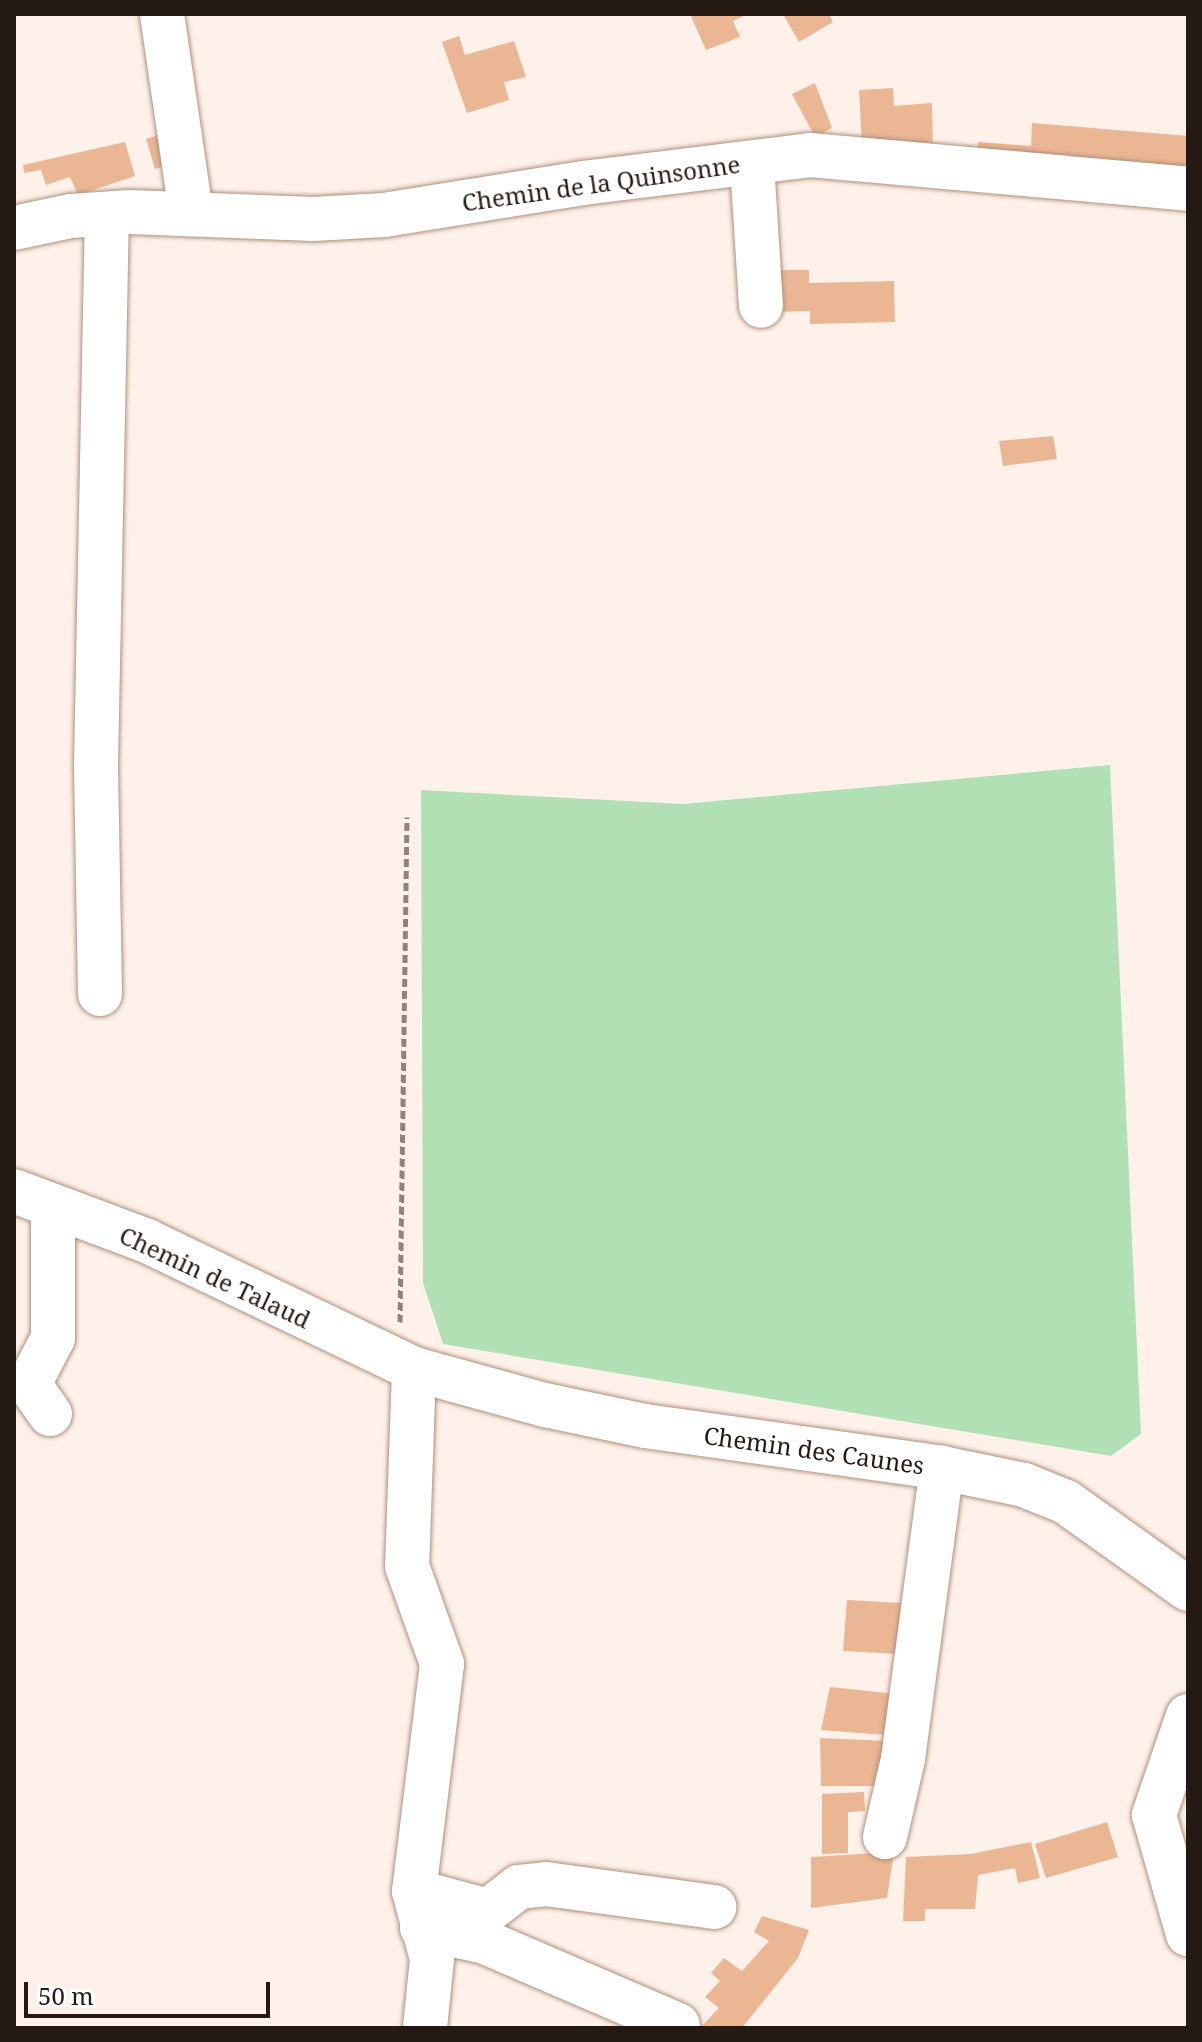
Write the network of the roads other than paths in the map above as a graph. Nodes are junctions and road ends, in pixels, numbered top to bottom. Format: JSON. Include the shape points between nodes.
{"nodes":[{"id":1,"x":162,"y":14,"type":"edge"},
{"id":2,"x":752,"y":163,"type":"junction"},
{"id":3,"x":1188,"y":189,"type":"edge"},
{"id":4,"x":107,"y":214,"type":"junction"},
{"id":5,"x":191,"y":214,"type":"junction"},
{"id":6,"x":14,"y":228,"type":"edge"},
{"id":7,"x":761,"y":306,"type":"dead end"},
{"id":8,"x":100,"y":994,"type":"dead end"},
{"id":9,"x":34,"y":1199,"type":"edge"},
{"id":10,"x":407,"y":1366,"type":"junction"},
{"id":11,"x":50,"y":1414,"type":"dead end"},
{"id":12,"x":942,"y":1468,"type":"junction"},
{"id":13,"x":1188,"y":1589,"type":"edge"},
{"id":14,"x":1188,"y":1716,"type":"edge"},
{"id":15,"x":885,"y":1837,"type":"dead end"},
{"id":16,"x":714,"y":1907,"type":"dead end"},
{"id":17,"x":418,"y":1910,"type":"junction"},
{"id":18,"x":1188,"y":1934,"type":"edge"},
{"id":19,"x":678,"y":2025,"type":"dead end"},
{"id":20,"x":425,"y":2028,"type":"edge"}],
"edges":[{"from":1,"to":5,"type":"street"},
{"from":2,"to":3,"type":"street","name":"Chemin de la Quinsonne","via":[[810,155]]},
{"from":2,"to":5,"type":"street","name":"Chemin de la Quinsonne","via":[[384,215],[313,219]]},
{"from":2,"to":7,"type":"street"},
{"from":4,"to":5,"type":"street","name":"Chemin de la Quinsonne"},
{"from":4,"to":6,"type":"street","name":"Chemin de la Quinsonne"},
{"from":4,"to":8,"type":"street","via":[[96,765]]},
{"from":9,"to":10,"type":"street","name":"Chemin de Talaud","via":[[147,1241]]},
{"from":9,"to":11,"type":"street","via":[[53,1338],[29,1384]]},
{"from":10,"to":12,"type":"street","name":"Chemin des Caunes","via":[[545,1405],[645,1426]]},
{"from":10,"to":17,"type":"street","via":[[407,1566],[442,1664]]},
{"from":12,"to":13,"type":"street","name":"Chemin des Caunes","via":[[1024,1485],[1066,1502]]},
{"from":12,"to":15,"type":"street","via":[[903,1759]]},
{"from":14,"to":18,"type":"street","via":[[1154,1815]]},
{"from":16,"to":17,"type":"street","via":[[546,1884],[519,1887],[488,1911]]},
{"from":17,"to":19,"type":"street"},
{"from":17,"to":20,"type":"street","via":[[432,1959]]}]}
